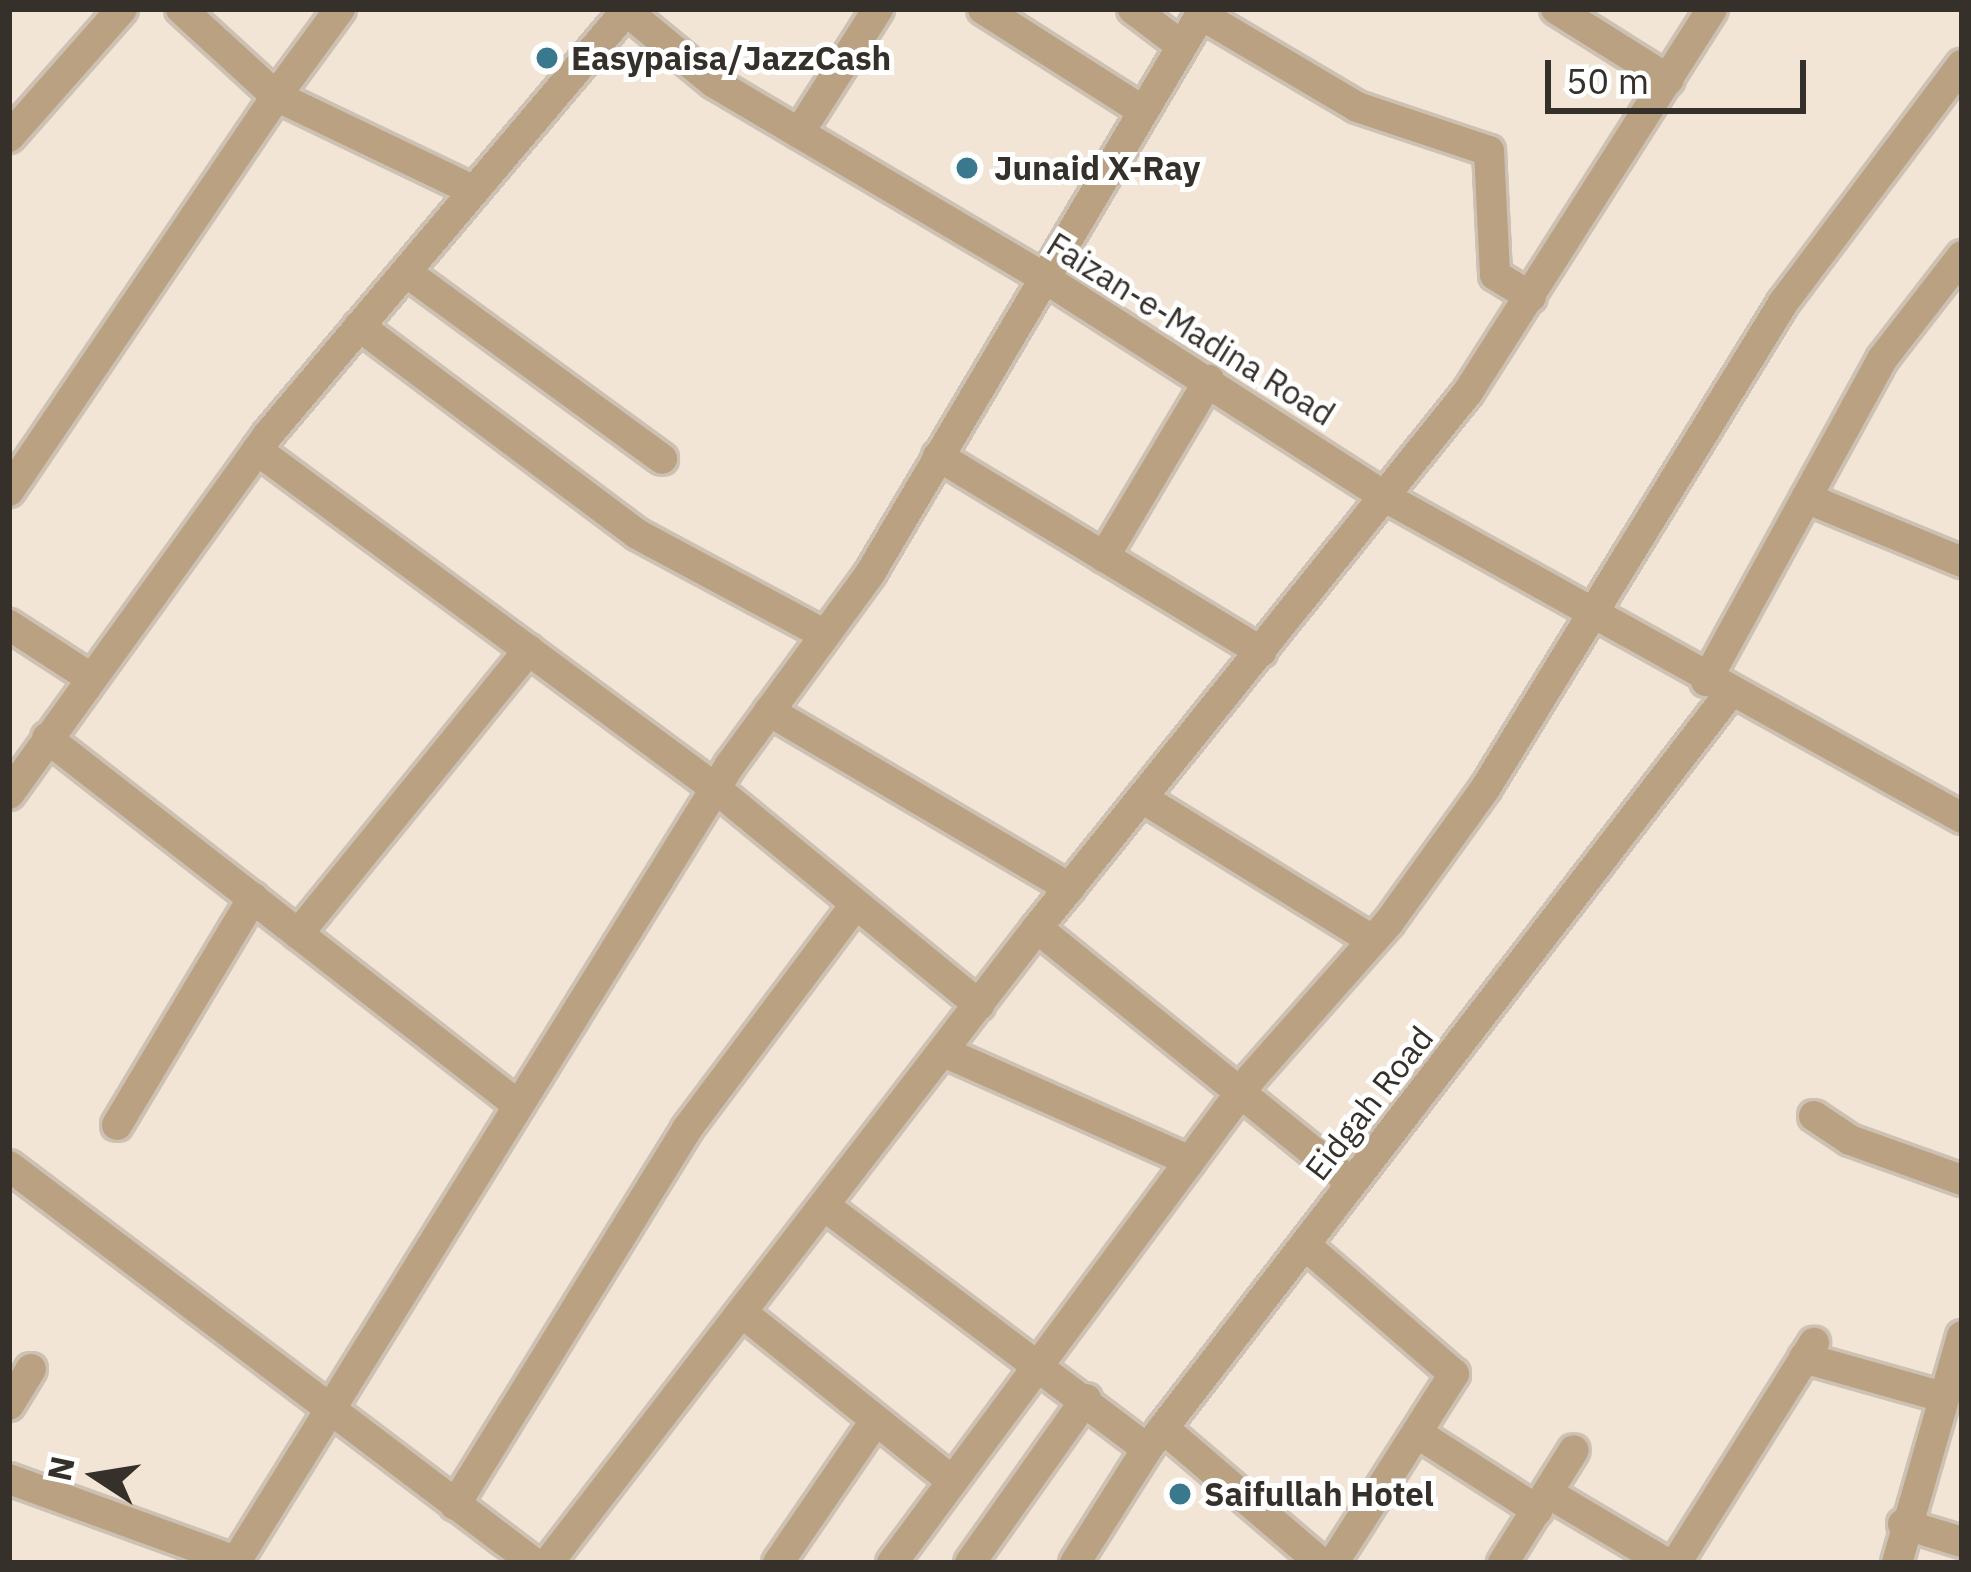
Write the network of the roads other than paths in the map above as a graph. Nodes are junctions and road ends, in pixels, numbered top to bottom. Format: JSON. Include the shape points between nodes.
{"nodes":[{"id":1,"x":122,"y":9,"type":"edge"},
{"id":2,"x":181,"y":9,"type":"edge"},
{"id":3,"x":340,"y":9,"type":"edge"},
{"id":4,"x":878,"y":9,"type":"edge"},
{"id":5,"x":983,"y":9,"type":"edge"},
{"id":6,"x":1133,"y":9,"type":"edge"},
{"id":7,"x":1556,"y":9,"type":"edge"},
{"id":8,"x":1712,"y":9,"type":"edge"},
{"id":9,"x":625,"y":10,"type":"edge"},
{"id":10,"x":1202,"y":12,"type":"edge"},
{"id":11,"x":1182,"y":46,"type":"junction"},
{"id":12,"x":1962,"y":65,"type":"edge"},
{"id":13,"x":1669,"y":80,"type":"junction"},
{"id":14,"x":276,"y":96,"type":"junction"},
{"id":15,"x":1143,"y":111,"type":"junction"},
{"id":16,"x":799,"y":133,"type":"junction"},
{"id":17,"x":9,"y":137,"type":"edge"},
{"id":18,"x":470,"y":189,"type":"junction"},
{"id":19,"x":1962,"y":256,"type":"edge"},
{"id":20,"x":406,"y":272,"type":"junction"},
{"id":21,"x":1043,"y":277,"type":"junction"},
{"id":22,"x":1531,"y":297,"type":"junction"},
{"id":23,"x":358,"y":326,"type":"junction"},
{"id":24,"x":1209,"y":380,"type":"junction"},
{"id":25,"x":257,"y":450,"type":"junction"},
{"id":26,"x":938,"y":456,"type":"junction"},
{"id":27,"x":662,"y":459,"type":"dead end"},
{"id":28,"x":9,"y":490,"type":"edge"},
{"id":29,"x":1387,"y":498,"type":"junction"},
{"id":30,"x":1806,"y":498,"type":"junction"},
{"id":31,"x":1105,"y":557,"type":"junction"},
{"id":32,"x":1962,"y":562,"type":"edge"},
{"id":33,"x":1593,"y":612,"type":"junction"},
{"id":34,"x":9,"y":625,"type":"edge"},
{"id":35,"x":825,"y":635,"type":"junction"},
{"id":36,"x":529,"y":650,"type":"junction"},
{"id":37,"x":1261,"y":652,"type":"junction"},
{"id":38,"x":89,"y":676,"type":"junction"},
{"id":39,"x":1718,"y":687,"type":"junction"},
{"id":40,"x":769,"y":711,"type":"junction"},
{"id":41,"x":47,"y":738,"type":"junction"},
{"id":42,"x":716,"y":788,"type":"junction"},
{"id":43,"x":9,"y":794,"type":"edge"},
{"id":44,"x":1142,"y":798,"type":"junction"},
{"id":45,"x":1962,"y":818,"type":"edge"},
{"id":46,"x":1070,"y":888,"type":"junction"},
{"id":47,"x":253,"y":898,"type":"junction"},
{"id":48,"x":856,"y":904,"type":"junction"},
{"id":49,"x":1037,"y":928,"type":"junction"},
{"id":50,"x":298,"y":934,"type":"junction"},
{"id":51,"x":1372,"y":940,"type":"junction"},
{"id":52,"x":979,"y":1005,"type":"junction"},
{"id":53,"x":944,"y":1052,"type":"junction"},
{"id":54,"x":1241,"y":1092,"type":"junction"},
{"id":55,"x":518,"y":1105,"type":"junction"},
{"id":56,"x":1814,"y":1116,"type":"dead end"},
{"id":57,"x":117,"y":1126,"type":"dead end"},
{"id":58,"x":1190,"y":1161,"type":"junction"},
{"id":59,"x":9,"y":1166,"type":"edge"},
{"id":60,"x":1962,"y":1180,"type":"edge"},
{"id":61,"x":1352,"y":1183,"type":"junction"},
{"id":62,"x":826,"y":1207,"type":"junction"},
{"id":63,"x":1305,"y":1245,"type":"junction"},
{"id":64,"x":745,"y":1315,"type":"junction"},
{"id":65,"x":1962,"y":1336,"type":"edge"},
{"id":66,"x":1041,"y":1362,"type":"junction"},
{"id":67,"x":31,"y":1369,"type":"dead end"},
{"id":68,"x":1943,"y":1397,"type":"junction"},
{"id":69,"x":1086,"y":1399,"type":"junction"},
{"id":70,"x":9,"y":1406,"type":"edge"},
{"id":71,"x":330,"y":1412,"type":"junction"},
{"id":72,"x":876,"y":1420,"type":"junction"},
{"id":73,"x":1417,"y":1432,"type":"junction"},
{"id":74,"x":1155,"y":1438,"type":"junction"},
{"id":75,"x":1574,"y":1450,"type":"dead end"},
{"id":76,"x":9,"y":1479,"type":"edge"},
{"id":77,"x":952,"y":1481,"type":"junction"},
{"id":78,"x":1542,"y":1501,"type":"junction"},
{"id":79,"x":455,"y":1504,"type":"junction"},
{"id":80,"x":1903,"y":1525,"type":"junction"},
{"id":81,"x":1962,"y":1542,"type":"edge"},
{"id":82,"x":235,"y":1562,"type":"edge"},
{"id":83,"x":534,"y":1563,"type":"edge"},
{"id":84,"x":548,"y":1563,"type":"edge"},
{"id":85,"x":778,"y":1563,"type":"edge"},
{"id":86,"x":892,"y":1563,"type":"edge"},
{"id":87,"x":970,"y":1563,"type":"edge"},
{"id":88,"x":1075,"y":1563,"type":"edge"},
{"id":89,"x":1321,"y":1563,"type":"edge"},
{"id":90,"x":1333,"y":1563,"type":"edge"},
{"id":91,"x":1503,"y":1563,"type":"edge"},
{"id":92,"x":1666,"y":1563,"type":"edge"},
{"id":93,"x":1676,"y":1563,"type":"edge"},
{"id":94,"x":1898,"y":1563,"type":"edge"}],
"edges":[{"from":1,"to":17,"type":"street"},
{"from":2,"to":14,"type":"street"},
{"from":3,"to":14,"type":"street"},
{"from":4,"to":16,"type":"street"},
{"from":5,"to":15,"type":"street"},
{"from":6,"to":11,"type":"street"},
{"from":7,"to":13,"type":"street"},
{"from":8,"to":13,"type":"street"},
{"from":9,"to":16,"type":"street","name":"Faizan-e-Madina Road","via":[[713,82]]},
{"from":9,"to":18,"type":"street"},
{"from":10,"to":11,"type":"street"},
{"from":10,"to":22,"type":"street","via":[[1304,82],[1489,151],[1495,275]]},
{"from":11,"to":15,"type":"street"},
{"from":12,"to":33,"type":"street","via":[[1784,303]]},
{"from":13,"to":22,"type":"street"},
{"from":14,"to":18,"type":"street"},
{"from":14,"to":28,"type":"street"},
{"from":15,"to":21,"type":"street"},
{"from":16,"to":21,"type":"street","name":"Faizan-e-Madina Road"},
{"from":18,"to":20,"type":"street"},
{"from":19,"to":30,"type":"street","name":"Eidgah Road","via":[[1883,358]]},
{"from":20,"to":23,"type":"street"},
{"from":20,"to":27,"type":"street"},
{"from":21,"to":24,"type":"street","name":"Faizan-e-Madina Road"},
{"from":21,"to":26,"type":"street"},
{"from":22,"to":29,"type":"street"},
{"from":23,"to":25,"type":"street"},
{"from":23,"to":35,"type":"street","via":[[637,534]]},
{"from":24,"to":29,"type":"street","name":"Faizan-e-Madina Road"},
{"from":24,"to":31,"type":"street"},
{"from":25,"to":36,"type":"street"},
{"from":25,"to":38,"type":"street"},
{"from":26,"to":31,"type":"street"},
{"from":26,"to":35,"type":"street"},
{"from":29,"to":33,"type":"street","name":"Faizan-e-Madina Road"},
{"from":29,"to":37,"type":"street"},
{"from":30,"to":32,"type":"street"},
{"from":30,"to":39,"type":"street","name":"Eidgah Road"},
{"from":31,"to":37,"type":"street"},
{"from":33,"to":39,"type":"street","name":"Faizan-e-Madina Road"},
{"from":33,"to":51,"type":"street","via":[[1485,789]]},
{"from":34,"to":38,"type":"street"},
{"from":35,"to":40,"type":"street"},
{"from":36,"to":42,"type":"street"},
{"from":36,"to":50,"type":"street"},
{"from":37,"to":44,"type":"street"},
{"from":38,"to":41,"type":"street"},
{"from":39,"to":45,"type":"street","name":"Faizan-e-Madina Road"},
{"from":39,"to":61,"type":"street","name":"Eidgah Road"},
{"from":40,"to":42,"type":"street"},
{"from":40,"to":46,"type":"street"},
{"from":41,"to":43,"type":"street"},
{"from":41,"to":47,"type":"street"},
{"from":42,"to":48,"type":"street"},
{"from":42,"to":55,"type":"street"},
{"from":44,"to":46,"type":"street"},
{"from":44,"to":51,"type":"street"},
{"from":46,"to":49,"type":"street"},
{"from":47,"to":50,"type":"street"},
{"from":47,"to":57,"type":"street"},
{"from":48,"to":52,"type":"street"},
{"from":48,"to":79,"type":"street","via":[[687,1129]]},
{"from":49,"to":52,"type":"street"},
{"from":49,"to":54,"type":"street"},
{"from":50,"to":55,"type":"street"},
{"from":51,"to":54,"type":"street"},
{"from":52,"to":53,"type":"street"},
{"from":53,"to":58,"type":"street"},
{"from":53,"to":62,"type":"street"},
{"from":54,"to":58,"type":"street"},
{"from":54,"to":61,"type":"street"},
{"from":55,"to":71,"type":"street"},
{"from":56,"to":60,"type":"street","via":[[1850,1140]]},
{"from":58,"to":66,"type":"street"},
{"from":59,"to":71,"type":"street"},
{"from":61,"to":63,"type":"street","name":"Eidgah Road"},
{"from":62,"to":64,"type":"street"},
{"from":62,"to":66,"type":"street"},
{"from":63,"to":73,"type":"street","via":[[1454,1374]]},
{"from":63,"to":74,"type":"street","name":"Eidgah Road"},
{"from":64,"to":72,"type":"street"},
{"from":64,"to":84,"type":"street"},
{"from":65,"to":68,"type":"street"},
{"from":66,"to":69,"type":"street"},
{"from":66,"to":77,"type":"street"},
{"from":67,"to":70,"type":"street"},
{"from":68,"to":80,"type":"street"},
{"from":68,"to":93,"type":"street","via":[[1809,1351]]},
{"from":69,"to":74,"type":"street"},
{"from":69,"to":87,"type":"street"},
{"from":71,"to":79,"type":"street"},
{"from":71,"to":82,"type":"street"},
{"from":72,"to":77,"type":"street"},
{"from":72,"to":85,"type":"street"},
{"from":73,"to":78,"type":"street"},
{"from":73,"to":90,"type":"street"},
{"from":74,"to":88,"type":"street","name":"Eidgah Road"},
{"from":74,"to":89,"type":"street"},
{"from":75,"to":78,"type":"street"},
{"from":76,"to":82,"type":"street"},
{"from":77,"to":86,"type":"street"},
{"from":78,"to":91,"type":"street"},
{"from":78,"to":92,"type":"street"},
{"from":79,"to":83,"type":"street"},
{"from":80,"to":81,"type":"street"},
{"from":80,"to":94,"type":"street"}]}
